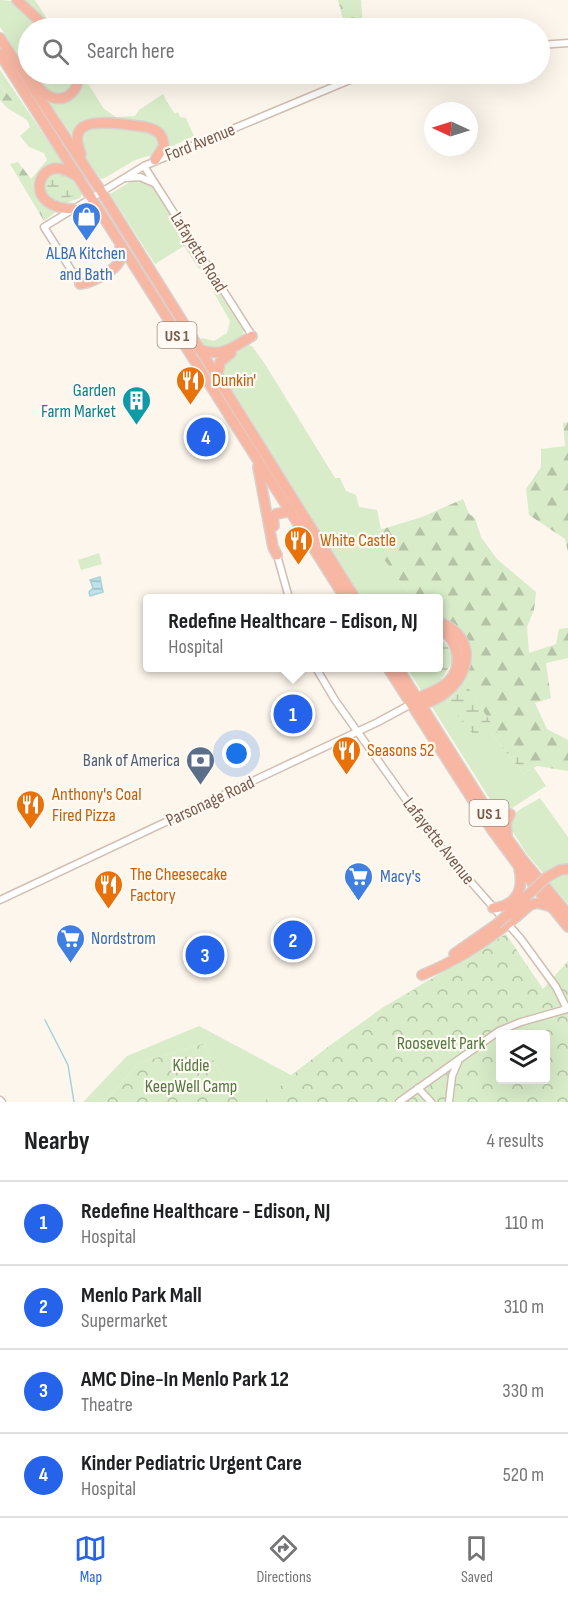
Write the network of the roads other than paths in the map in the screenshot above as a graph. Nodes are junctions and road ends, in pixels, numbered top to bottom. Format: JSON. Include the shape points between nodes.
{"nodes":[{"id":1,"x":17,"y":0,"type":"edge"},
{"id":2,"x":36,"y":18,"type":"edge"},
{"id":3,"x":0,"y":38,"type":"edge"},
{"id":4,"x":568,"y":43,"type":"edge"},
{"id":5,"x":550,"y":44,"type":"edge"},
{"id":6,"x":0,"y":54,"type":"edge"},
{"id":7,"x":18,"y":61,"type":"edge"},
{"id":8,"x":0,"y":62,"type":"edge"},
{"id":9,"x":18,"y":65,"type":"edge"},
{"id":10,"x":18,"y":82,"type":"edge"},
{"id":11,"x":19,"y":84,"type":"edge"},
{"id":12,"x":30,"y":84,"type":"edge"},
{"id":13,"x":36,"y":84,"type":"edge"},
{"id":14,"x":77,"y":84,"type":"edge"},
{"id":15,"x":340,"y":84,"type":"edge"},
{"id":16,"x":48,"y":129,"type":"junction"},
{"id":17,"x":155,"y":160,"type":"junction"},
{"id":18,"x":144,"y":166,"type":"junction"},
{"id":19,"x":86,"y":168,"type":"junction"},
{"id":20,"x":80,"y":178,"type":"junction"},
{"id":21,"x":123,"y":178,"type":"junction"},
{"id":22,"x":156,"y":184,"type":"junction"},
{"id":23,"x":101,"y":191,"type":"junction"},
{"id":24,"x":92,"y":197,"type":"junction"},
{"id":25,"x":75,"y":209,"type":"junction"},
{"id":26,"x":119,"y":242,"type":"junction"},
{"id":27,"x":80,"y":284,"type":"joint"},
{"id":28,"x":253,"y":337,"type":"junction"},
{"id":29,"x":198,"y":349,"type":"junction"},
{"id":30,"x":217,"y":379,"type":"junction"},
{"id":31,"x":256,"y":458,"type":"junction"},
{"id":32,"x":291,"y":512,"type":"junction"},
{"id":33,"x":277,"y":555,"type":"junction"},
{"id":34,"x":289,"y":594,"type":"edge"},
{"id":35,"x":342,"y":594,"type":"edge"},
{"id":36,"x":352,"y":594,"type":"edge"},
{"id":37,"x":443,"y":625,"type":"edge"},
{"id":38,"x":443,"y":632,"type":"edge"},
{"id":39,"x":318,"y":672,"type":"edge"},
{"id":40,"x":391,"y":672,"type":"edge"},
{"id":41,"x":401,"y":672,"type":"edge"},
{"id":42,"x":416,"y":703,"type":"junction"},
{"id":43,"x":358,"y":732,"type":"junction"},
{"id":44,"x":489,"y":811,"type":"junction"},
{"id":45,"x":507,"y":837,"type":"junction"},
{"id":46,"x":519,"y":866,"type":"junction"},
{"id":47,"x":568,"y":869,"type":"edge"},
{"id":48,"x":0,"y":900,"type":"edge"},
{"id":49,"x":552,"y":907,"type":"junction"},
{"id":50,"x":493,"y":908,"type":"junction"},
{"id":51,"x":567,"y":912,"type":"edge"},
{"id":52,"x":509,"y":925,"type":"junction"},
{"id":53,"x":568,"y":927,"type":"edge"},
{"id":54,"x":567,"y":1010,"type":"edge"},
{"id":55,"x":460,"y":1060,"type":"junction"},
{"id":56,"x":418,"y":1088,"type":"junction"},
{"id":57,"x":399,"y":1102,"type":"edge"},
{"id":58,"x":431,"y":1102,"type":"edge"},
{"id":59,"x":448,"y":1102,"type":"edge"}],
"edges":[{"from":1,"to":2,"type":"highway"},
{"from":3,"to":7,"type":"highway"},
{"from":3,"to":9,"type":"highway","number":"US 1"},
{"from":4,"to":5,"type":"street"},
{"from":6,"to":10,"type":"highway","number":"US 1"},
{"from":8,"to":16,"type":"highway"},
{"from":11,"to":16,"type":"highway","number":"US 1"},
{"from":12,"to":19,"type":"highway","number":"US 1"},
{"from":13,"to":14,"type":"highway","via":[[48,96],[59,99],[70,95]]},
{"from":15,"to":17,"type":"street","name":"Ford Avenue"},
{"from":16,"to":20,"type":"highway","number":"US 1"},
{"from":17,"to":18,"type":"street","name":"Ford Avenue"},
{"from":17,"to":19,"type":"highway","via":[[164,146],[156,131],[96,122],[85,125],[77,139]]},
{"from":18,"to":21,"type":"street","name":"Ford Avenue"},
{"from":18,"to":22,"type":"street","name":"Lafayette Road"},
{"from":19,"to":23,"type":"highway","number":"US 1"},
{"from":20,"to":24,"type":"highway","number":"US 1"},
{"from":20,"to":25,"type":"highway","via":[[57,168],[48,171],[40,183],[46,201],[59,208]]},
{"from":21,"to":22,"type":"street","via":[[140,177]]},
{"from":21,"to":23,"type":"street","name":"Ford Avenue"},
{"from":22,"to":28,"type":"street","name":"Lafayette Road"},
{"from":23,"to":24,"type":"street","name":"Ford Avenue"},
{"from":23,"to":29,"type":"highway","number":"US 1"},
{"from":24,"to":25,"type":"street","name":"Ford Avenue"},
{"from":24,"to":26,"type":"highway","number":"US 1"},
{"from":25,"to":27,"type":"street","name":"Ford Avenue","via":[[44,227]]},
{"from":26,"to":27,"type":"highway","via":[[117,265],[90,283]]},
{"from":26,"to":31,"type":"highway","number":"US 1"},
{"from":28,"to":29,"type":"highway","via":[[222,353]]},
{"from":28,"to":30,"type":"highway","via":[[225,356]]},
{"from":29,"to":30,"type":"highway","number":"US 1"},
{"from":30,"to":36,"type":"highway","number":"US 1"},
{"from":31,"to":32,"type":"highway","number":"US 1"},
{"from":31,"to":33,"type":"highway"},
{"from":32,"to":33,"type":"highway","via":[[273,516]]},
{"from":32,"to":35,"type":"highway","number":"US 1"},
{"from":33,"to":34,"type":"street"},
{"from":37,"to":42,"type":"highway","via":[[459,639],[464,669],[452,689]]},
{"from":38,"to":42,"type":"highway","via":[[454,644],[457,666],[446,684]]},
{"from":39,"to":43,"type":"street","name":"Lafayette Avenue"},
{"from":40,"to":42,"type":"highway","number":"US 1"},
{"from":41,"to":42,"type":"highway","number":"US 1"},
{"from":42,"to":43,"type":"street","name":"Parsonage Road"},
{"from":42,"to":44,"type":"highway","number":"US 1"},
{"from":42,"to":46,"type":"highway","number":"US 1","via":[[471,800]]},
{"from":43,"to":48,"type":"street","name":"Parsonage Road"},
{"from":43,"to":50,"type":"street","name":"Lafayette Avenue","via":[[443,850]]},
{"from":44,"to":45,"type":"highway","number":"US 1"},
{"from":44,"to":45,"type":"highway","via":[[510,814]]},
{"from":45,"to":51,"type":"highway","number":"US 1"},
{"from":46,"to":49,"type":"highway","number":"US 1"},
{"from":46,"to":50,"type":"highway","via":[[521,884],[517,895],[507,905]]},
{"from":47,"to":52,"type":"highway","bridge":true,"via":[[548,877],[497,924],[422,975],[452,962]]},
{"from":49,"to":52,"type":"highway","via":[[530,905]]},
{"from":49,"to":53,"type":"highway","number":"US 1"},
{"from":50,"to":52,"type":"street","name":"Lafayette Avenue"},
{"from":52,"to":54,"type":"street","name":"Lafayette Avenue","via":[[546,972]]},
{"from":54,"to":55,"type":"street","via":[[507,1028]]},
{"from":55,"to":56,"type":"street"},
{"from":55,"to":59,"type":"street","via":[[452,1076]]},
{"from":56,"to":57,"type":"street"},
{"from":56,"to":58,"type":"street"}]}
